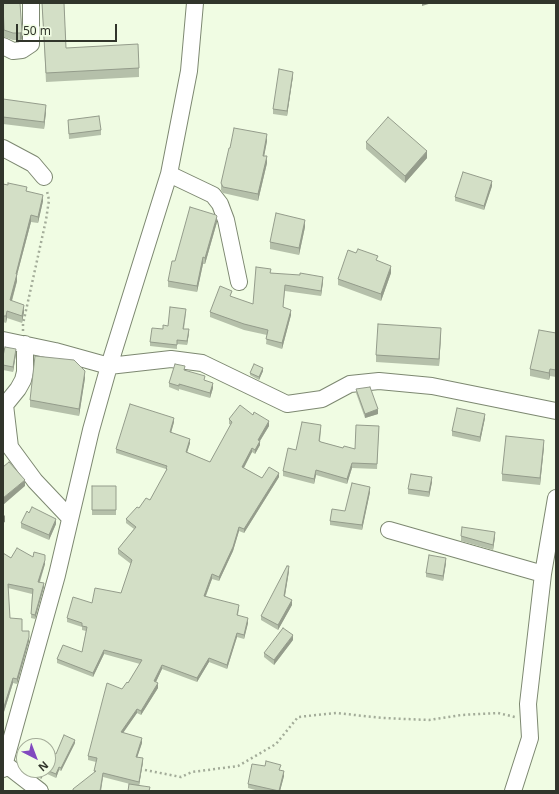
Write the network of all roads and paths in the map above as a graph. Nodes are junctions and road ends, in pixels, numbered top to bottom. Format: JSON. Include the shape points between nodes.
{"nodes":[{"id":1,"x":32,"y":3,"type":"edge"},
{"id":2,"x":195,"y":3,"type":"edge"},
{"id":3,"x":3,"y":46,"type":"edge"},
{"id":4,"x":3,"y":148,"type":"edge"},
{"id":5,"x":169,"y":174,"type":"junction"},
{"id":6,"x":44,"y":177,"type":"joint"},
{"id":7,"x":239,"y":282,"type":"dead end"},
{"id":8,"x":3,"y":340,"type":"edge"},
{"id":9,"x":25,"y":344,"type":"junction"},
{"id":10,"x":109,"y":366,"type":"junction"},
{"id":11,"x":4,"y":404,"type":"edge"},
{"id":12,"x":556,"y":411,"type":"edge"},
{"id":13,"x":7,"y":448,"type":"edge"},
{"id":14,"x":556,"y":498,"type":"edge"},
{"id":15,"x":70,"y":518,"type":"junction"},
{"id":16,"x":389,"y":530,"type":"dead end"},
{"id":17,"x":543,"y":574,"type":"junction"},
{"id":18,"x":529,"y":721,"type":"junction"},
{"id":19,"x":4,"y":766,"type":"edge"},
{"id":20,"x":145,"y":770,"type":"dead end"},
{"id":21,"x":40,"y":791,"type":"edge"},
{"id":22,"x":513,"y":791,"type":"edge"}],
"edges":[{"from":1,"to":3,"type":"street","via":[[31,44],[22,50],[13,51]]},
{"from":2,"to":5,"type":"street","via":[[189,71]]},
{"from":4,"to":6,"type":"street","via":[[33,164]]},
{"from":5,"to":7,"type":"street","via":[[213,195],[220,204],[226,220]]},
{"from":5,"to":10,"type":"street"},
{"from":6,"to":9,"type":"path","via":[[49,200],[23,324]]},
{"from":8,"to":9,"type":"street"},
{"from":9,"to":10,"type":"street"},
{"from":9,"to":11,"type":"street","via":[[23,380]]},
{"from":10,"to":12,"type":"street","via":[[171,359],[202,363],[287,404],[322,399],[350,384],[379,381],[432,386]]},
{"from":10,"to":15,"type":"street"},
{"from":11,"to":13,"type":"street"},
{"from":13,"to":15,"type":"street"},
{"from":14,"to":17,"type":"street"},
{"from":15,"to":19,"type":"street","via":[[57,575]]},
{"from":16,"to":17,"type":"street"},
{"from":17,"to":18,"type":"street","via":[[528,704]]},
{"from":18,"to":20,"type":"path","via":[[498,713],[428,720],[336,713],[305,716],[298,717],[276,744],[238,766],[192,772],[181,777]]},
{"from":18,"to":22,"type":"street","via":[[530,738]]},
{"from":19,"to":21,"type":"street"}]}
